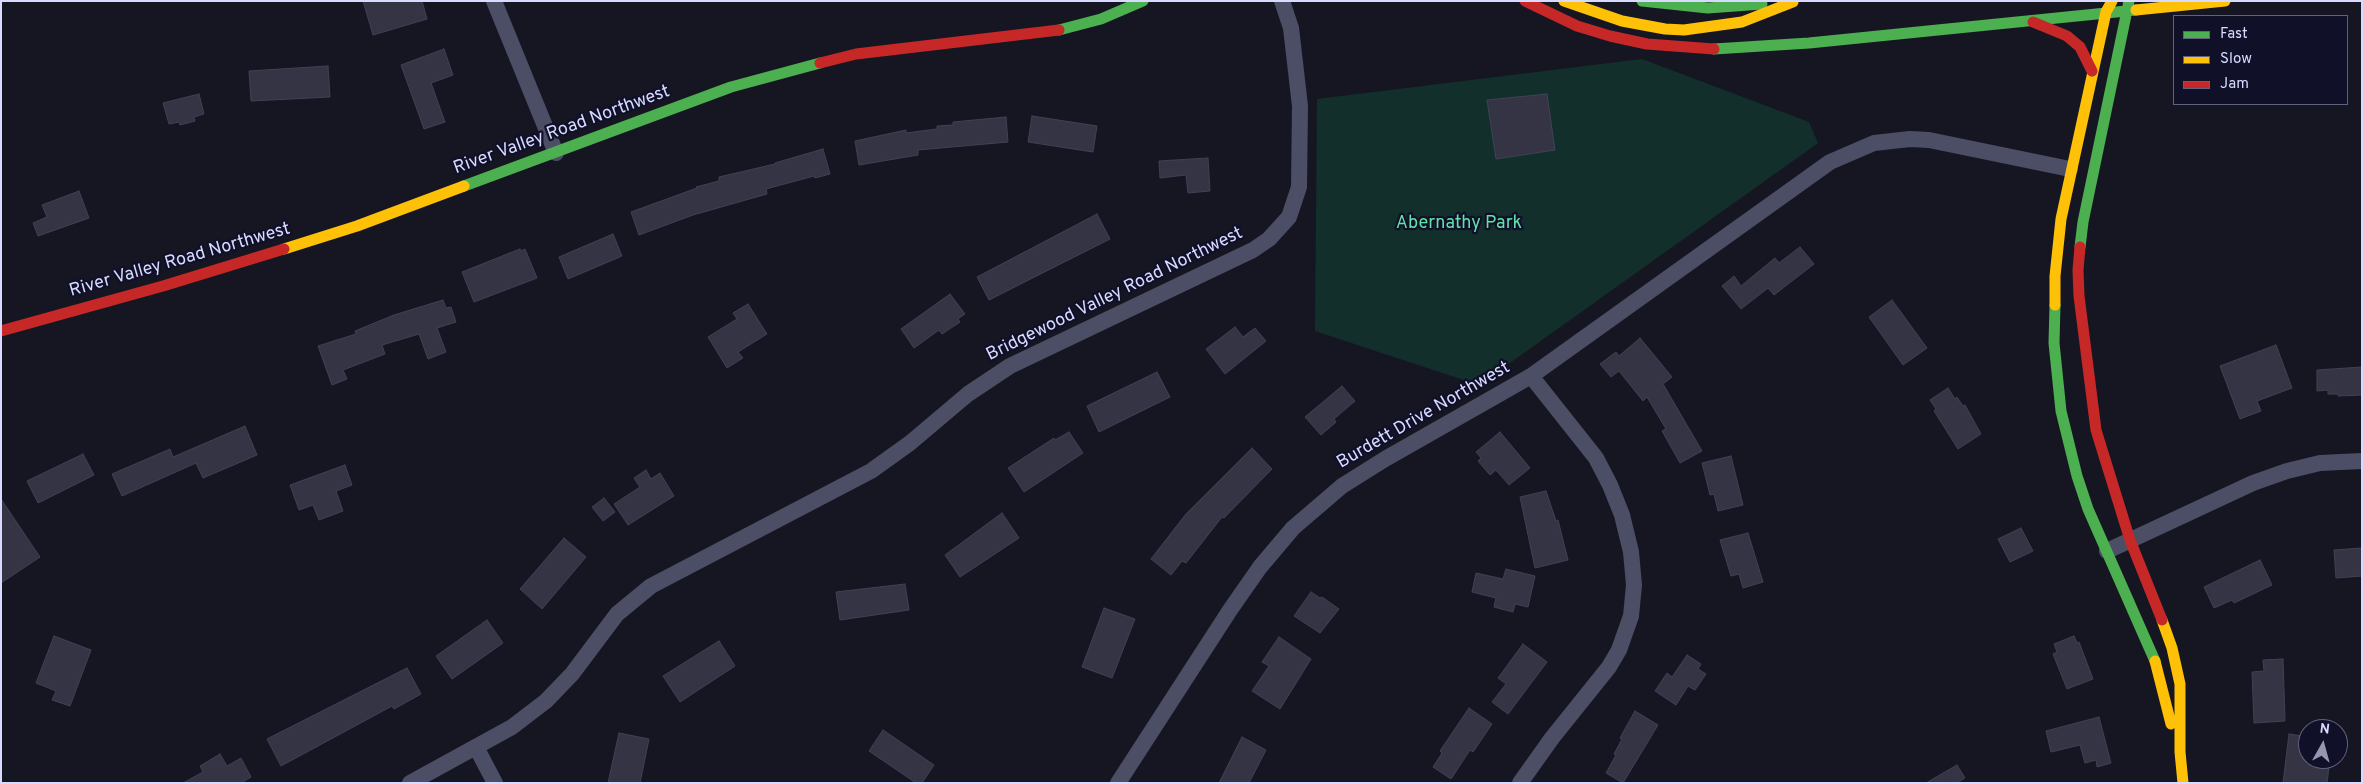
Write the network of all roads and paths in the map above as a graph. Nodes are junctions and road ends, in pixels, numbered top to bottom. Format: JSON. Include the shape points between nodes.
{"nodes":[{"id":1,"x":494,"y":1,"type":"edge"},
{"id":2,"x":1143,"y":1,"type":"edge"},
{"id":3,"x":1282,"y":1,"type":"edge"},
{"id":4,"x":1524,"y":1,"type":"edge"},
{"id":5,"x":1564,"y":1,"type":"edge"},
{"id":6,"x":1642,"y":1,"type":"edge"},
{"id":7,"x":1797,"y":1,"type":"edge"},
{"id":8,"x":2112,"y":1,"type":"edge"},
{"id":9,"x":2225,"y":1,"type":"edge"},
{"id":10,"x":1793,"y":2,"type":"edge"},
{"id":11,"x":2129,"y":5,"type":"edge"},
{"id":12,"x":2106,"y":12,"type":"junction"},
{"id":13,"x":2026,"y":20,"type":"junction"},
{"id":14,"x":2092,"y":71,"type":"junction"},
{"id":15,"x":556,"y":152,"type":"junction"},
{"id":16,"x":2070,"y":169,"type":"junction"},
{"id":17,"x":1,"y":331,"type":"edge"},
{"id":18,"x":1531,"y":376,"type":"junction"},
{"id":19,"x":2362,"y":461,"type":"edge"},
{"id":20,"x":2130,"y":540,"type":"junction"},
{"id":21,"x":2107,"y":551,"type":"junction"},
{"id":22,"x":476,"y":747,"type":"junction"},
{"id":23,"x":2180,"y":752,"type":"junction"},
{"id":24,"x":410,"y":783,"type":"edge"},
{"id":25,"x":495,"y":783,"type":"edge"},
{"id":26,"x":1118,"y":783,"type":"edge"},
{"id":27,"x":1520,"y":783,"type":"edge"},
{"id":28,"x":2183,"y":783,"type":"edge"}],
"edges":[{"from":1,"to":15,"type":"street"},
{"from":2,"to":15,"type":"street","name":"River Valley Road Northwest","via":[[1068,29],[856,54],[764,76]]},
{"from":3,"to":22,"type":"street","name":"Bridgewood Valley Road Northwest","via":[[1292,28],[1300,106],[1299,187],[1289,217],[1269,239],[1253,250],[1010,366],[968,394],[871,471],[651,586],[618,614],[572,674],[546,701],[512,727]]},
{"from":4,"to":13,"type":"street","via":[[1577,26],[1610,36],[1686,48],[1772,46]]},
{"from":5,"to":10,"type":"street","via":[[1622,21],[1684,30],[1742,22]]},
{"from":6,"to":10,"type":"street","via":[[1708,8]]},
{"from":7,"to":10,"type":"street"},
{"from":8,"to":12,"type":"street"},
{"from":9,"to":11,"type":"street"},
{"from":11,"to":12,"type":"street"},
{"from":11,"to":20,"type":"street","via":[[2091,176],[2078,270],[2082,332],[2096,430]]},
{"from":12,"to":13,"type":"street"},
{"from":12,"to":14,"type":"street"},
{"from":13,"to":14,"type":"street","via":[[2067,36],[2080,48]]},
{"from":14,"to":16,"type":"street"},
{"from":15,"to":17,"type":"street","name":"River Valley Road Northwest","via":[[357,226],[163,286]]},
{"from":16,"to":18,"type":"street","name":"Burdett Drive Northwest","via":[[1929,140],[1874,143],[1830,162]]},
{"from":16,"to":21,"type":"street","via":[[2054,276],[2056,378],[2076,476]]},
{"from":18,"to":26,"type":"street","name":"Burdett Drive Northwest","via":[[1349,482],[1293,528],[1230,610]]},
{"from":18,"to":27,"type":"street","via":[[1596,458],[1610,485],[1629,543],[1634,585],[1631,616],[1616,655]]},
{"from":19,"to":20,"type":"street","via":[[2320,463],[2287,471],[2253,483]]},
{"from":20,"to":21,"type":"street"},
{"from":20,"to":23,"type":"street","via":[[2172,648],[2180,684]]},
{"from":21,"to":23,"type":"street","via":[[2157,666]]},
{"from":22,"to":24,"type":"street","name":"Bridgewood Valley Road Northwest"},
{"from":22,"to":25,"type":"street"},
{"from":23,"to":28,"type":"street"}]}
